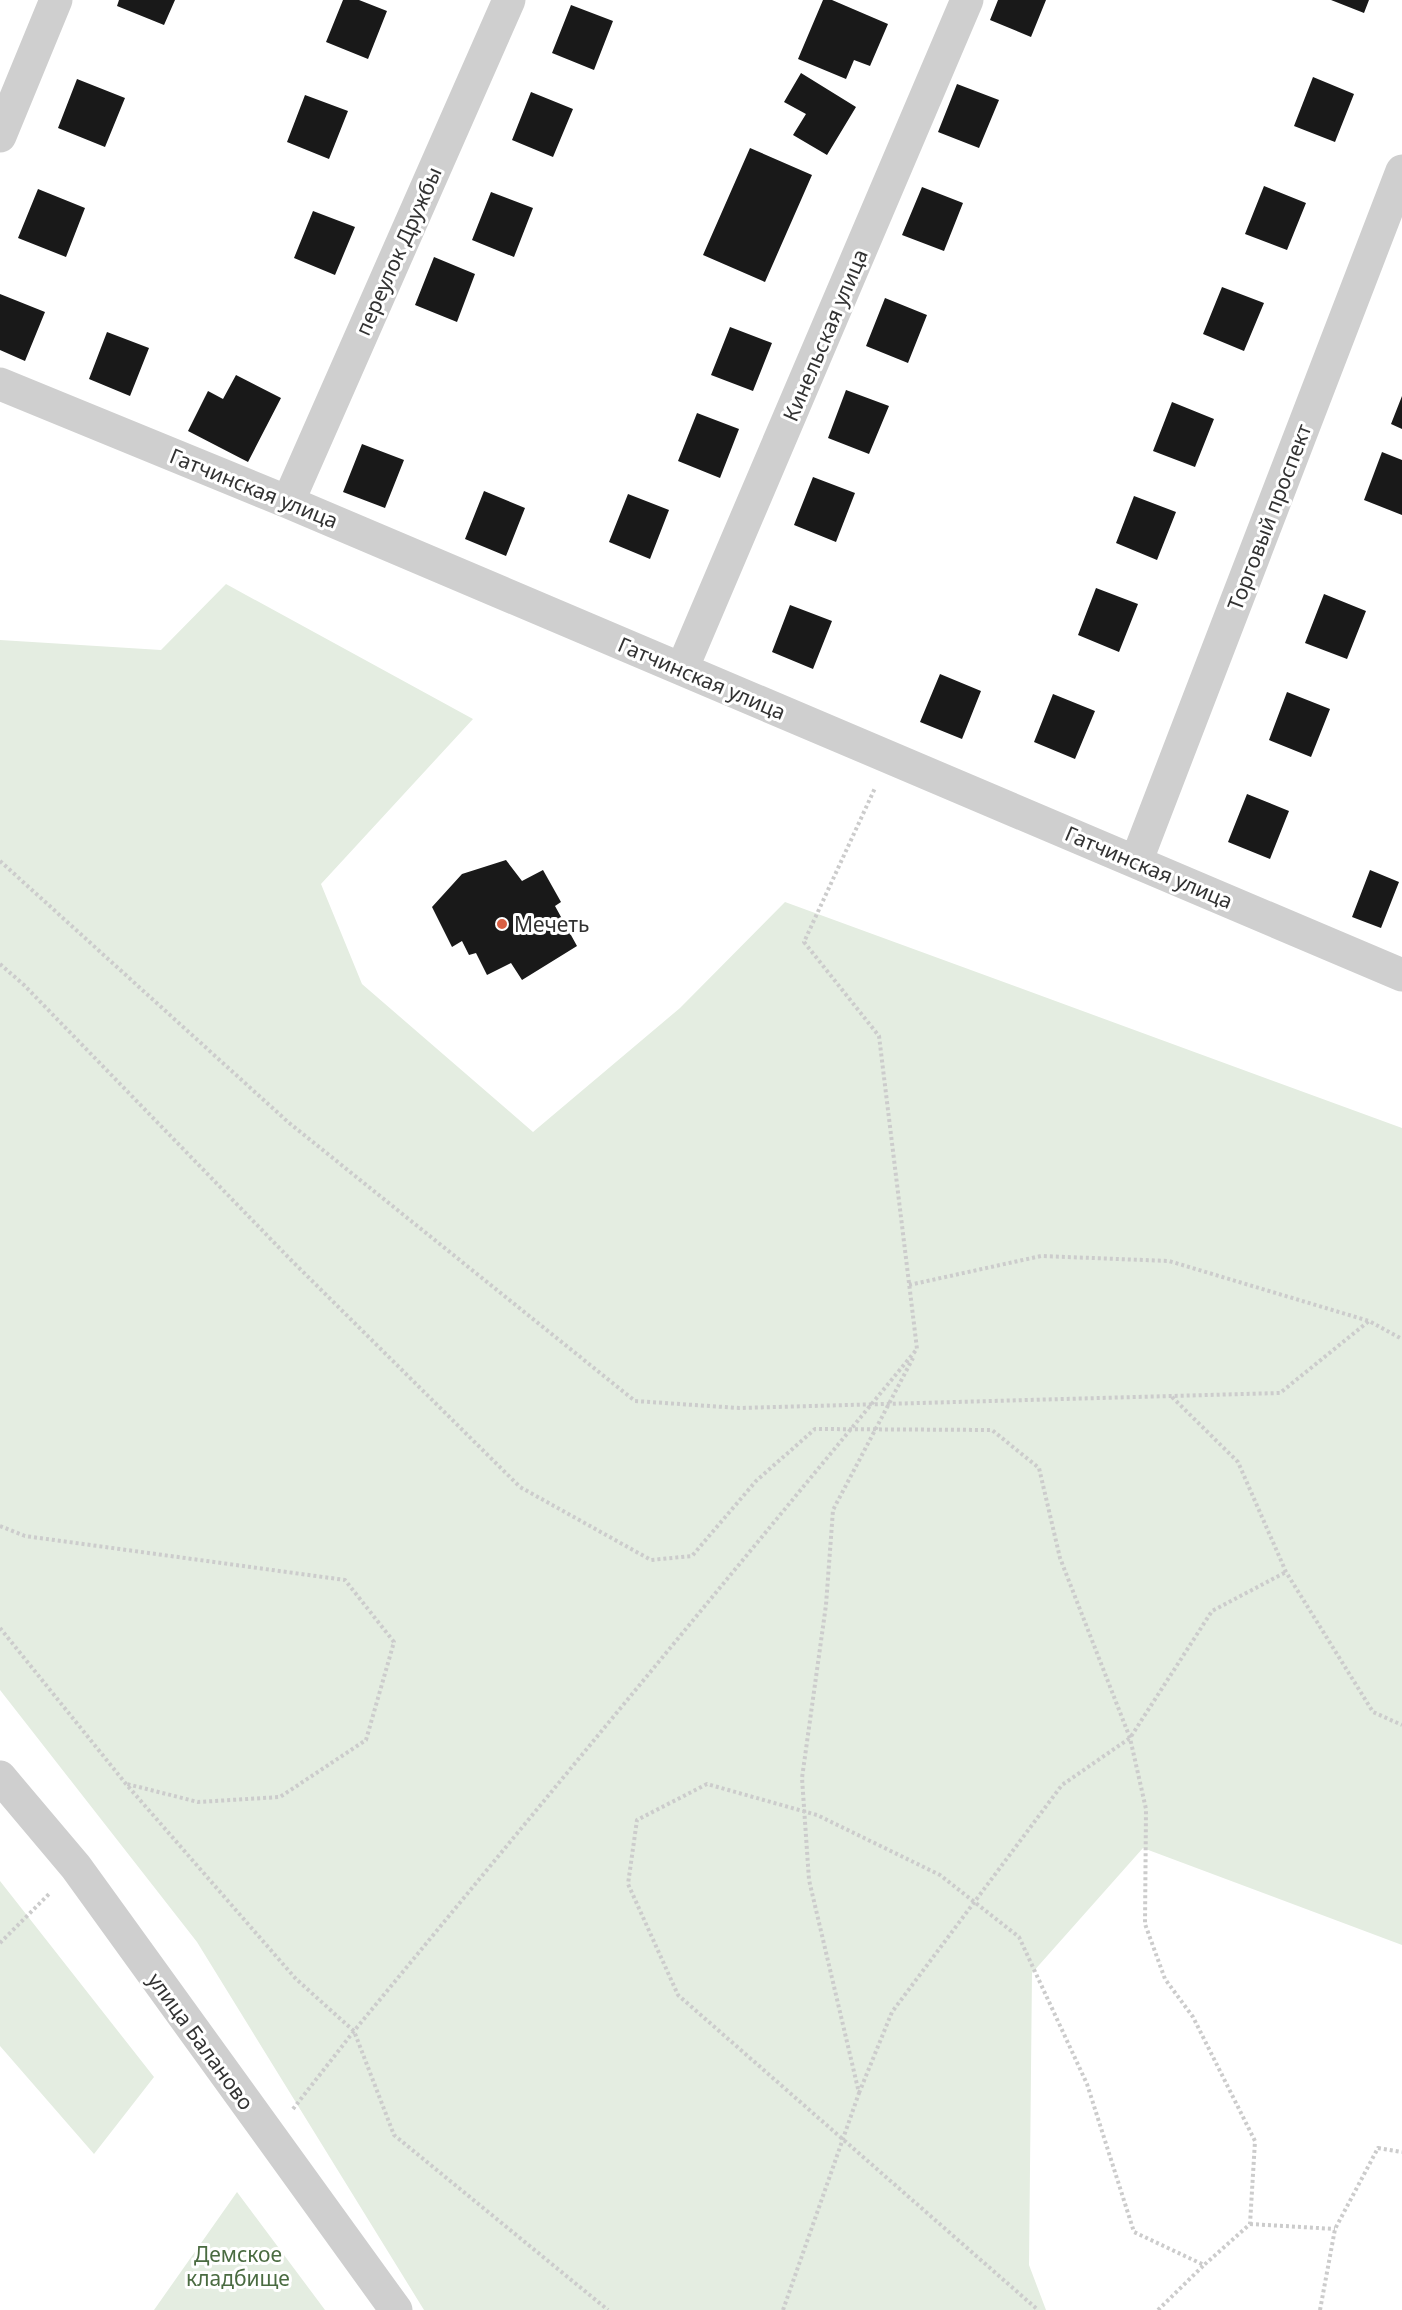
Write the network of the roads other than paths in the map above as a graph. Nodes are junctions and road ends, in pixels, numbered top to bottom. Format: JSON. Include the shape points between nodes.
{"nodes":[{"id":1,"x":56,"y":0,"type":"edge"},
{"id":2,"x":509,"y":0,"type":"edge"},
{"id":3,"x":967,"y":0,"type":"edge"},
{"id":4,"x":0,"y":136,"type":"edge"},
{"id":5,"x":1402,"y":171,"type":"edge"},
{"id":6,"x":0,"y":384,"type":"edge"},
{"id":7,"x":288,"y":502,"type":"junction"},
{"id":8,"x":682,"y":669,"type":"junction"},
{"id":9,"x":1136,"y":862,"type":"junction"},
{"id":10,"x":1402,"y":975,"type":"edge"},
{"id":11,"x":0,"y":1777,"type":"edge"},
{"id":12,"x":396,"y":2310,"type":"edge"}],
"edges":[{"from":1,"to":4,"type":"street"},
{"from":2,"to":7,"type":"street","name":"переулок Дружбы"},
{"from":3,"to":8,"type":"street","name":"Кинельская улица"},
{"from":5,"to":9,"type":"street","name":"Торговый проспект"},
{"from":6,"to":7,"type":"street","name":"Гатчинская улица"},
{"from":7,"to":8,"type":"street","name":"Гатчинская улица"},
{"from":8,"to":9,"type":"street","name":"Гатчинская улица"},
{"from":9,"to":10,"type":"street","name":"Гатчинская улица"},
{"from":11,"to":12,"type":"street","name":"улица Баланово","via":[[76,1867]]}]}
